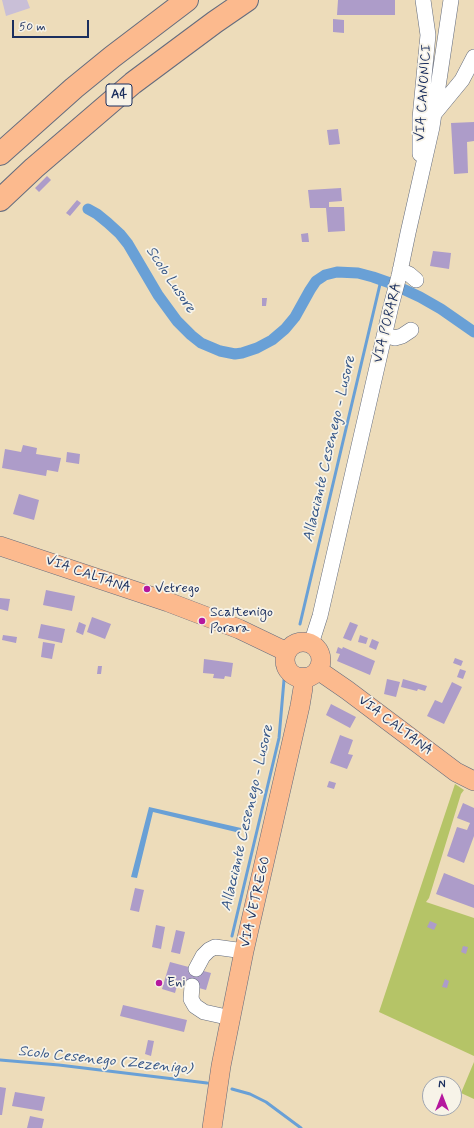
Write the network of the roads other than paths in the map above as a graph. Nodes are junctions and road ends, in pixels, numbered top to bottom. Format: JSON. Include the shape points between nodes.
{"nodes":[{"id":1,"x":187,"y":0,"type":"edge"},
{"id":2,"x":246,"y":0,"type":"edge"},
{"id":3,"x":424,"y":0,"type":"edge"},
{"id":4,"x":451,"y":0,"type":"edge"},
{"id":5,"x":474,"y":57,"type":"edge"},
{"id":6,"x":434,"y":114,"type":"junction"},
{"id":7,"x":0,"y":154,"type":"edge"},
{"id":8,"x":419,"y":186,"type":"junction"},
{"id":9,"x":0,"y":200,"type":"edge"},
{"id":10,"x":400,"y":273,"type":"junction"},
{"id":11,"x":416,"y":280,"type":"dead end"},
{"id":12,"x":411,"y":330,"type":"dead end"},
{"id":13,"x":385,"y":335,"type":"junction"},
{"id":14,"x":0,"y":546,"type":"edge"},
{"id":15,"x":311,"y":644,"type":"junction"},
{"id":16,"x":287,"y":652,"type":"junction"},
{"id":17,"x":310,"y":674,"type":"junction"},
{"id":18,"x":474,"y":781,"type":"edge"},
{"id":19,"x":244,"y":952,"type":"junction"},
{"id":20,"x":196,"y":969,"type":"dead end"},
{"id":21,"x":192,"y":986,"type":"dead end"},
{"id":22,"x":231,"y":1018,"type":"junction"},
{"id":23,"x":212,"y":1128,"type":"edge"}],
"edges":[{"from":1,"to":7,"type":"highway","number":"A4","via":[[106,61]]},
{"from":2,"to":9,"type":"highway","number":"A4","via":[[133,83]]},
{"from":3,"to":8,"type":"street","name":"VIA CANONICI","via":[[428,34],[420,118]]},
{"from":4,"to":6,"type":"street","name":"VIA PORARA"},
{"from":5,"to":6,"type":"street","name":"VIA CANONICI","via":[[462,80]]},
{"from":6,"to":8,"type":"street","name":"VIA PORARA"},
{"from":8,"to":10,"type":"street","name":"VIA PORARA"},
{"from":10,"to":11,"type":"street","via":[[409,274]]},
{"from":10,"to":13,"type":"street","name":"VIA PORARA"},
{"from":12,"to":13,"type":"street","via":[[395,338]]},
{"from":13,"to":15,"type":"street","name":"VIA PORARA","via":[[320,616]]},
{"from":14,"to":16,"type":"main road","name":"VIA CALTANA","via":[[168,602],[239,629]]},
{"from":15,"to":16,"type":"main road","via":[[297,643]]},
{"from":15,"to":17,"type":"main road","via":[[319,652],[320,664]]},
{"from":16,"to":17,"type":"main road","name":"VIA CALTANA","via":[[286,666],[290,672],[296,676]]},
{"from":17,"to":18,"type":"main road","name":"VIA CALTANA","via":[[347,690],[456,772]]},
{"from":17,"to":19,"type":"main road","name":"VIA VETREGO","via":[[303,688]]},
{"from":19,"to":20,"type":"street","via":[[215,947],[203,956]]},
{"from":19,"to":22,"type":"main road","name":"VIA VETREGO"},
{"from":21,"to":22,"type":"street","via":[[191,999],[195,1006],[204,1012]]},
{"from":22,"to":23,"type":"main road","name":"VIA VETREGO"}]}
